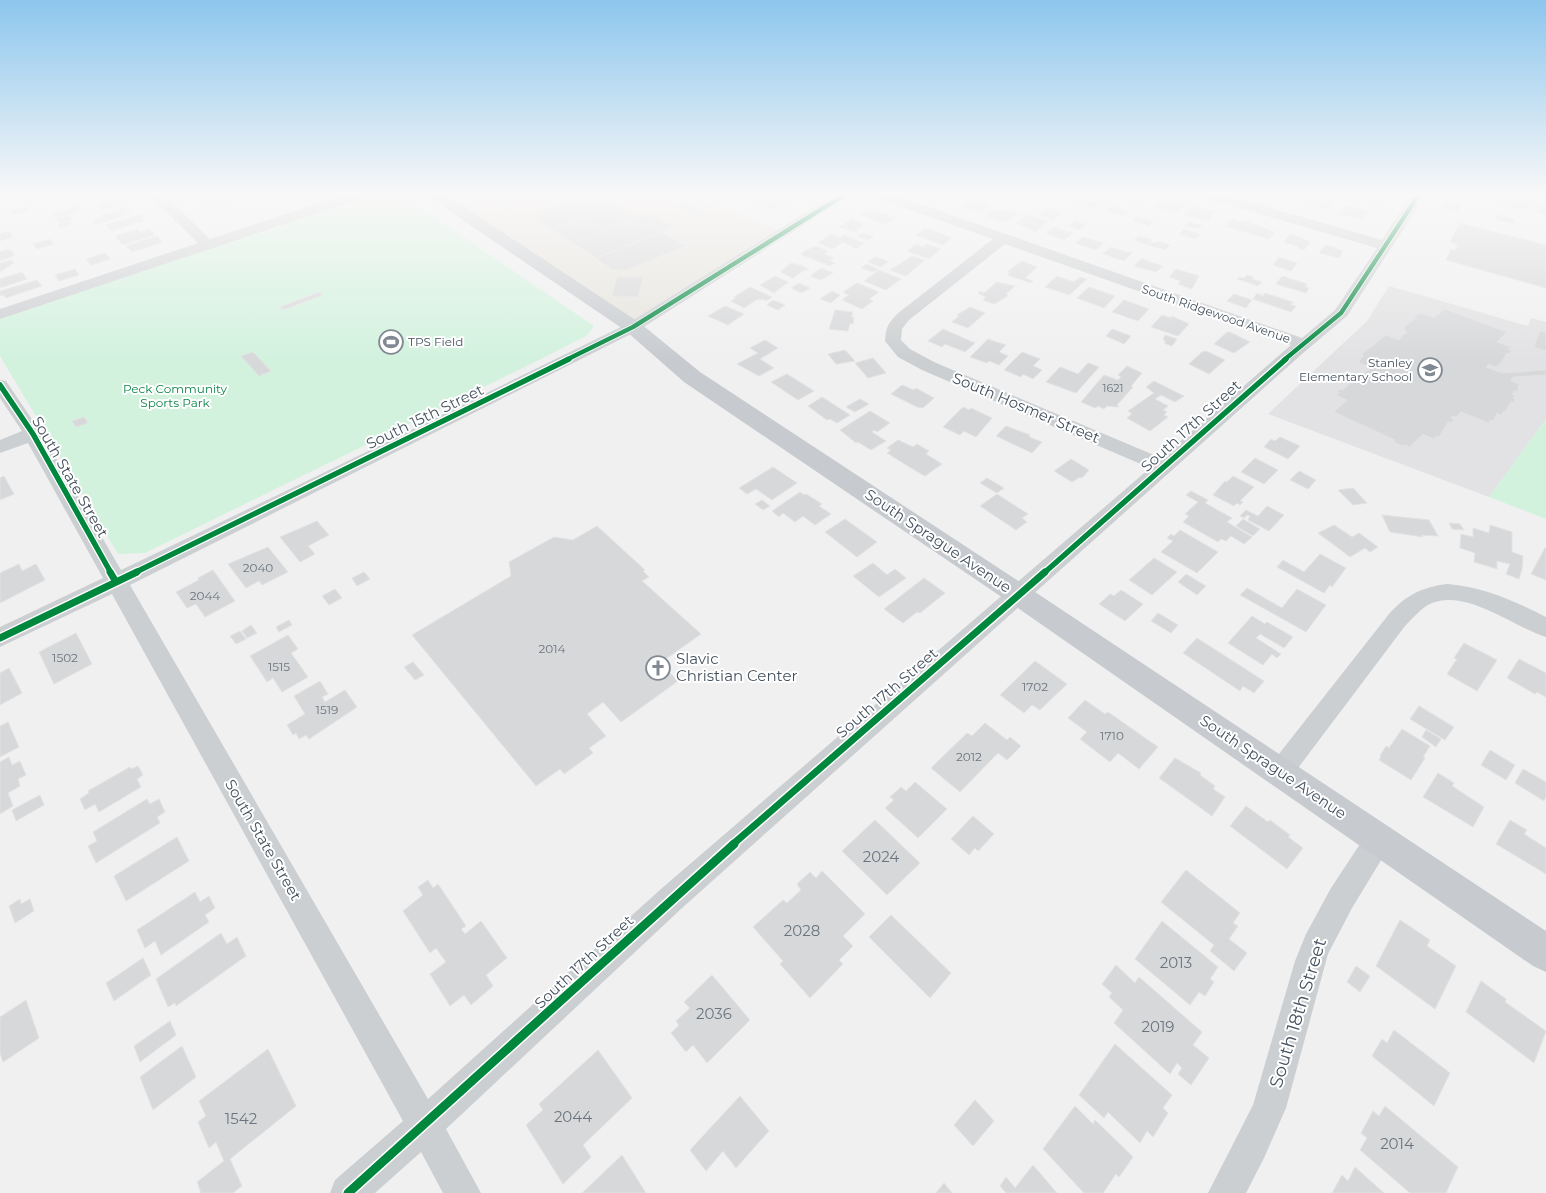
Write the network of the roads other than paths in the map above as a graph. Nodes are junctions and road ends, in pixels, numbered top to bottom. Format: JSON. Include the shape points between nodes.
{"nodes":[{"id":1,"x":197,"y":249,"type":"edge"},
{"id":2,"x":515,"y":249,"type":"edge"},
{"id":3,"x":758,"y":249,"type":"edge"},
{"id":4,"x":990,"y":249,"type":"edge"},
{"id":5,"x":1030,"y":249,"type":"edge"},
{"id":6,"x":1384,"y":249,"type":"edge"},
{"id":7,"x":0,"y":314,"type":"edge"},
{"id":8,"x":633,"y":327,"type":"junction"},
{"id":9,"x":1304,"y":344,"type":"junction"},
{"id":10,"x":0,"y":385,"type":"edge"},
{"id":11,"x":33,"y":434,"type":"junction"},
{"id":12,"x":0,"y":447,"type":"edge"},
{"id":13,"x":1164,"y":467,"type":"junction"},
{"id":14,"x":116,"y":582,"type":"junction"},
{"id":15,"x":1019,"y":595,"type":"junction"},
{"id":16,"x":1546,"y":628,"type":"edge"},
{"id":17,"x":0,"y":638,"type":"edge"},
{"id":18,"x":1280,"y":772,"type":"junction"},
{"id":19,"x":1380,"y":839,"type":"junction"},
{"id":20,"x":1546,"y":953,"type":"edge"},
{"id":21,"x":425,"y":1125,"type":"junction"},
{"id":22,"x":348,"y":1193,"type":"edge"},
{"id":23,"x":463,"y":1193,"type":"edge"},
{"id":24,"x":1226,"y":1193,"type":"edge"}],
"edges":[{"from":1,"to":7,"type":"street"},
{"from":2,"to":8,"type":"main road","name":"South Sprague Avenue"},
{"from":3,"to":8,"type":"street","name":"South 15th Street"},
{"from":4,"to":13,"type":"street","name":"South Hosmer Street","via":[[903,317],[894,328],[893,341],[904,353],[921,362]]},
{"from":5,"to":9,"type":"street","name":"South Ridgewood Avenue"},
{"from":6,"to":9,"type":"street","name":"South 17th Street","via":[[1341,313]]},
{"from":8,"to":14,"type":"street","name":"South 15th Street"},
{"from":8,"to":15,"type":"main road","name":"South Sprague Avenue","via":[[680,368]]},
{"from":9,"to":13,"type":"street","name":"South 17th Street"},
{"from":10,"to":11,"type":"street","name":"South State Street"},
{"from":11,"to":12,"type":"street"},
{"from":11,"to":14,"type":"street","name":"South State Street"},
{"from":13,"to":15,"type":"street","name":"South 17th Street"},
{"from":14,"to":17,"type":"street","name":"South 15th Street"},
{"from":14,"to":21,"type":"street","name":"South State Street"},
{"from":15,"to":18,"type":"main road","name":"South Sprague Avenue"},
{"from":15,"to":21,"type":"street","name":"South 17th Street","via":[[671,899]]},
{"from":16,"to":18,"type":"street","via":[[1489,602],[1457,594],[1444,592],[1420,599],[1409,607]]},
{"from":18,"to":19,"type":"main road","name":"South Sprague Avenue"},
{"from":19,"to":20,"type":"main road","name":"South Sprague Avenue"},
{"from":19,"to":24,"type":"street","name":"South 18th Street","via":[[1318,940],[1269,1108]]},
{"from":21,"to":22,"type":"street","name":"South 17th Street"},
{"from":21,"to":23,"type":"street","name":"South State Street"}]}
